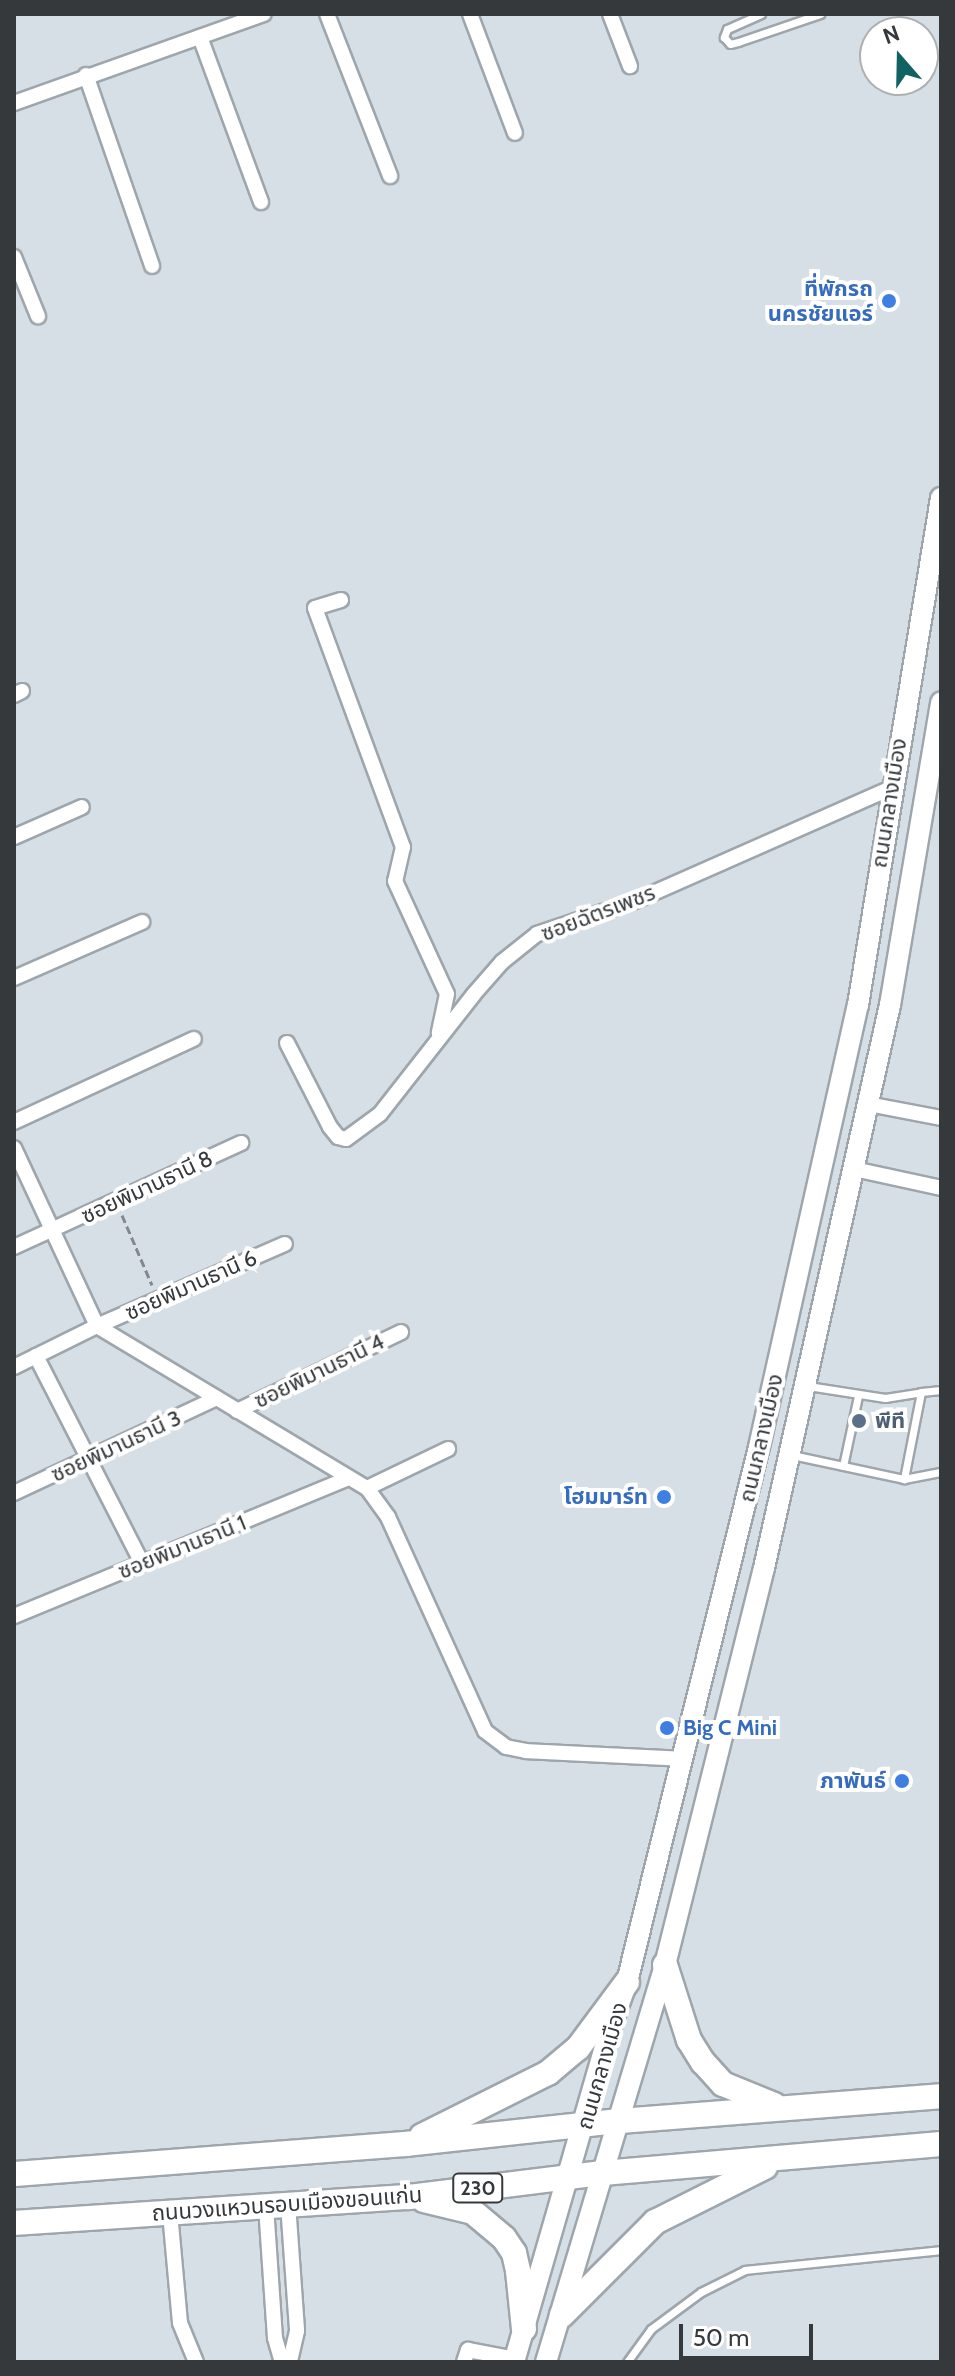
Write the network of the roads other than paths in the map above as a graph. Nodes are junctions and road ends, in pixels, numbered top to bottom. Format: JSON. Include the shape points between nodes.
{"nodes":[{"id":1,"x":264,"y":14,"type":"edge"},
{"id":2,"x":327,"y":14,"type":"edge"},
{"id":3,"x":470,"y":14,"type":"edge"},
{"id":4,"x":610,"y":14,"type":"edge"},
{"id":5,"x":761,"y":14,"type":"edge"},
{"id":6,"x":820,"y":14,"type":"edge"},
{"id":7,"x":200,"y":37,"type":"junction"},
{"id":8,"x":630,"y":66,"type":"dead end"},
{"id":9,"x":86,"y":75,"type":"junction"},
{"id":10,"x":14,"y":103,"type":"edge"},
{"id":11,"x":515,"y":133,"type":"dead end"},
{"id":12,"x":390,"y":176,"type":"dead end"},
{"id":13,"x":261,"y":202,"type":"dead end"},
{"id":14,"x":14,"y":257,"type":"edge"},
{"id":15,"x":152,"y":266,"type":"dead end"},
{"id":16,"x":38,"y":316,"type":"dead end"},
{"id":17,"x":941,"y":498,"type":"edge"},
{"id":18,"x":341,"y":600,"type":"dead end"},
{"id":19,"x":941,"y":705,"type":"edge"},
{"id":20,"x":891,"y":788,"type":"junction"},
{"id":21,"x":934,"y":796,"type":"edge"},
{"id":22,"x":82,"y":807,"type":"dead end"},
{"id":23,"x":14,"y":837,"type":"edge"},
{"id":24,"x":142,"y":922,"type":"dead end"},
{"id":25,"x":14,"y":978,"type":"edge"},
{"id":26,"x":438,"y":1037,"type":"junction"},
{"id":27,"x":194,"y":1039,"type":"dead end"},
{"id":28,"x":287,"y":1043,"type":"dead end"},
{"id":29,"x":868,"y":1104,"type":"junction"},
{"id":30,"x":941,"y":1118,"type":"edge"},
{"id":31,"x":14,"y":1122,"type":"edge"},
{"id":32,"x":241,"y":1143,"type":"dead end"},
{"id":33,"x":14,"y":1148,"type":"edge"},
{"id":34,"x":854,"y":1169,"type":"junction"},
{"id":35,"x":941,"y":1188,"type":"edge"},
{"id":36,"x":52,"y":1230,"type":"junction"},
{"id":37,"x":285,"y":1244,"type":"dead end"},
{"id":38,"x":14,"y":1247,"type":"edge"},
{"id":39,"x":97,"y":1326,"type":"junction"},
{"id":40,"x":401,"y":1332,"type":"dead end"},
{"id":41,"x":36,"y":1356,"type":"junction"},
{"id":42,"x":14,"y":1367,"type":"edge"},
{"id":43,"x":805,"y":1386,"type":"junction"},
{"id":44,"x":941,"y":1390,"type":"edge"},
{"id":45,"x":921,"y":1392,"type":"junction"},
{"id":46,"x":858,"y":1396,"type":"junction"},
{"id":47,"x":217,"y":1398,"type":"junction"},
{"id":48,"x":237,"y":1411,"type":"junction"},
{"id":49,"x":759,"y":1447,"type":"junction"},
{"id":50,"x":448,"y":1449,"type":"dead end"},
{"id":51,"x":790,"y":1454,"type":"junction"},
{"id":52,"x":88,"y":1458,"type":"junction"},
{"id":53,"x":843,"y":1466,"type":"junction"},
{"id":54,"x":941,"y":1472,"type":"edge"},
{"id":55,"x":349,"y":1478,"type":"junction"},
{"id":56,"x":904,"y":1479,"type":"junction"},
{"id":57,"x":367,"y":1488,"type":"junction"},
{"id":58,"x":14,"y":1493,"type":"edge"},
{"id":59,"x":142,"y":1563,"type":"junction"},
{"id":60,"x":14,"y":1616,"type":"edge"},
{"id":61,"x":684,"y":1759,"type":"junction"},
{"id":62,"x":665,"y":1965,"type":"junction"},
{"id":63,"x":627,"y":1982,"type":"junction"},
{"id":64,"x":941,"y":2096,"type":"edge"},
{"id":65,"x":779,"y":2107,"type":"junction"},
{"id":66,"x":619,"y":2121,"type":"junction"},
{"id":67,"x":585,"y":2125,"type":"junction"},
{"id":68,"x":406,"y":2144,"type":"junction"},
{"id":69,"x":941,"y":2144,"type":"edge"},
{"id":70,"x":782,"y":2160,"type":"junction"},
{"id":71,"x":603,"y":2173,"type":"junction"},
{"id":72,"x":14,"y":2174,"type":"edge"},
{"id":73,"x":569,"y":2178,"type":"junction"},
{"id":74,"x":409,"y":2197,"type":"junction"},
{"id":75,"x":277,"y":2205,"type":"junction"},
{"id":76,"x":170,"y":2213,"type":"junction"},
{"id":77,"x":14,"y":2223,"type":"edge"},
{"id":78,"x":941,"y":2250,"type":"edge"},
{"id":79,"x":562,"y":2315,"type":"junction"},
{"id":80,"x":518,"y":2348,"type":"edge"},
{"id":81,"x":548,"y":2356,"type":"edge"},
{"id":82,"x":196,"y":2362,"type":"edge"},
{"id":83,"x":282,"y":2362,"type":"edge"},
{"id":84,"x":290,"y":2362,"type":"edge"},
{"id":85,"x":464,"y":2362,"type":"edge"},
{"id":86,"x":627,"y":2362,"type":"edge"}],
"edges":[{"from":1,"to":7,"type":"street"},
{"from":2,"to":12,"type":"street"},
{"from":3,"to":11,"type":"street"},
{"from":4,"to":8,"type":"street"},
{"from":5,"to":6,"type":"lane","via":[[727,29],[724,37],[730,44]]},
{"from":7,"to":9,"type":"street"},
{"from":7,"to":13,"type":"street"},
{"from":9,"to":10,"type":"street"},
{"from":9,"to":15,"type":"street"},
{"from":14,"to":16,"type":"street"},
{"from":17,"to":20,"type":"main road","name":"ถนนกลางเมือง"},
{"from":18,"to":26,"type":"street","via":[[315,608],[403,847],[395,881],[447,994]]},
{"from":19,"to":21,"type":"main road","name":"ถนนกลางเมือง"},
{"from":20,"to":26,"type":"street","name":"ซอยฉัตรเพชร","via":[[635,901],[537,934],[502,962]]},
{"from":20,"to":49,"type":"main road","name":"ถนนกลางเมือง","via":[[858,1005]]},
{"from":21,"to":29,"type":"main road","name":"ถนนกลางเมือง"},
{"from":22,"to":23,"type":"street"},
{"from":24,"to":25,"type":"street"},
{"from":26,"to":28,"type":"street","name":"ซอยฉัตรเพชร","via":[[380,1114],[346,1139],[330,1127]]},
{"from":27,"to":31,"type":"street"},
{"from":29,"to":30,"type":"street"},
{"from":29,"to":34,"type":"main road","name":"ถนนกลางเมือง"},
{"from":32,"to":36,"type":"street","name":"ซอยพิมานธานี 8"},
{"from":33,"to":36,"type":"street"},
{"from":34,"to":35,"type":"street"},
{"from":34,"to":43,"type":"main road","name":"ถนนกลางเมือง"},
{"from":36,"to":38,"type":"street","name":"ซอยพิมานธานี 8"},
{"from":36,"to":39,"type":"street"},
{"from":37,"to":39,"type":"street","name":"ซอยพิมานธานี 6"},
{"from":39,"to":41,"type":"street","name":"ซอยพิมานธานี 6"},
{"from":39,"to":47,"type":"street"},
{"from":40,"to":48,"type":"street","name":"ซอยพิมานธานี 4"},
{"from":41,"to":42,"type":"street","name":"ซอยพิมานธานี 6"},
{"from":41,"to":52,"type":"street"},
{"from":43,"to":46,"type":"lane"},
{"from":43,"to":51,"type":"main road","name":"ถนนกลางเมือง"},
{"from":44,"to":45,"type":"lane"},
{"from":45,"to":46,"type":"lane"},
{"from":45,"to":56,"type":"lane"},
{"from":46,"to":53,"type":"lane"},
{"from":47,"to":48,"type":"street"},
{"from":47,"to":52,"type":"street","name":"ซอยพิมานธานี 3"},
{"from":48,"to":55,"type":"street"},
{"from":49,"to":51,"type":"main road"},
{"from":49,"to":61,"type":"main road","name":"ถนนกลางเมือง"},
{"from":50,"to":57,"type":"street"},
{"from":51,"to":53,"type":"lane"},
{"from":51,"to":62,"type":"main road","name":"ถนนกลางเมือง"},
{"from":52,"to":58,"type":"street","name":"ซอยพิมานธานี 3"},
{"from":52,"to":59,"type":"street"},
{"from":53,"to":56,"type":"lane"},
{"from":54,"to":56,"type":"lane"},
{"from":55,"to":57,"type":"street"},
{"from":55,"to":59,"type":"street","name":"ซอยพิมานธานี 1"},
{"from":57,"to":61,"type":"street","via":[[388,1517],[485,1731],[506,1747],[526,1751]]},
{"from":59,"to":60,"type":"street","name":"ซอยพิมานธานี 1"},
{"from":61,"to":63,"type":"main road","name":"ถนนกลางเมือง"},
{"from":62,"to":65,"type":"highway","via":[[689,2040],[703,2062],[723,2084]]},
{"from":62,"to":66,"type":"main road","name":"ถนนกลางเมือง"},
{"from":63,"to":67,"type":"main road","name":"ถนนกลางเมือง"},
{"from":63,"to":68,"type":"highway","via":[[578,2048],[548,2073]]},
{"from":64,"to":65,"type":"highway","number":"230"},
{"from":65,"to":66,"type":"highway","number":"230"},
{"from":66,"to":67,"type":"highway","number":"230"},
{"from":66,"to":71,"type":"main road","name":"ถนนกลางเมือง"},
{"from":67,"to":68,"type":"highway","number":"230"},
{"from":67,"to":73,"type":"main road","name":"ถนนกลางเมือง"},
{"from":68,"to":72,"type":"highway","number":"230"},
{"from":69,"to":70,"type":"highway","name":"ถนนวงแหวนรอบเมืองขอนแก่น","number":"230"},
{"from":70,"to":71,"type":"highway","name":"ถนนวงแหวนรอบเมืองขอนแก่น","number":"230"},
{"from":70,"to":79,"type":"highway","via":[[655,2222]]},
{"from":71,"to":73,"type":"highway","name":"ถนนวงแหวนรอบเมืองขอนแก่น","number":"230"},
{"from":71,"to":79,"type":"main road","name":"ถนนกลางเมือง"},
{"from":73,"to":74,"type":"highway","name":"ถนนวงแหวนรอบเมืองขอนแก่น","number":"230"},
{"from":73,"to":80,"type":"main road","name":"ถนนกลางเมือง"},
{"from":74,"to":75,"type":"highway","name":"ถนนวงแหวนรอบเมืองขอนแก่น","number":"230"},
{"from":74,"to":80,"type":"highway","via":[[473,2212],[504,2238],[518,2271]]},
{"from":75,"to":76,"type":"highway","name":"ถนนวงแหวนรอบเมืองขอนแก่น","number":"230"},
{"from":75,"to":83,"type":"street","via":[[275,2338]]},
{"from":75,"to":84,"type":"street","via":[[297,2331]]},
{"from":76,"to":77,"type":"highway","name":"ถนนวงแหวนรอบเมืองขอนแก่น","number":"230"},
{"from":76,"to":82,"type":"street","via":[[180,2323]]},
{"from":78,"to":86,"type":"lane","via":[[745,2270],[701,2292],[651,2329]]},
{"from":79,"to":81,"type":"main road","name":"ถนนกลางเมือง"},
{"from":80,"to":85,"type":"street","via":[[468,2350]]}]}
